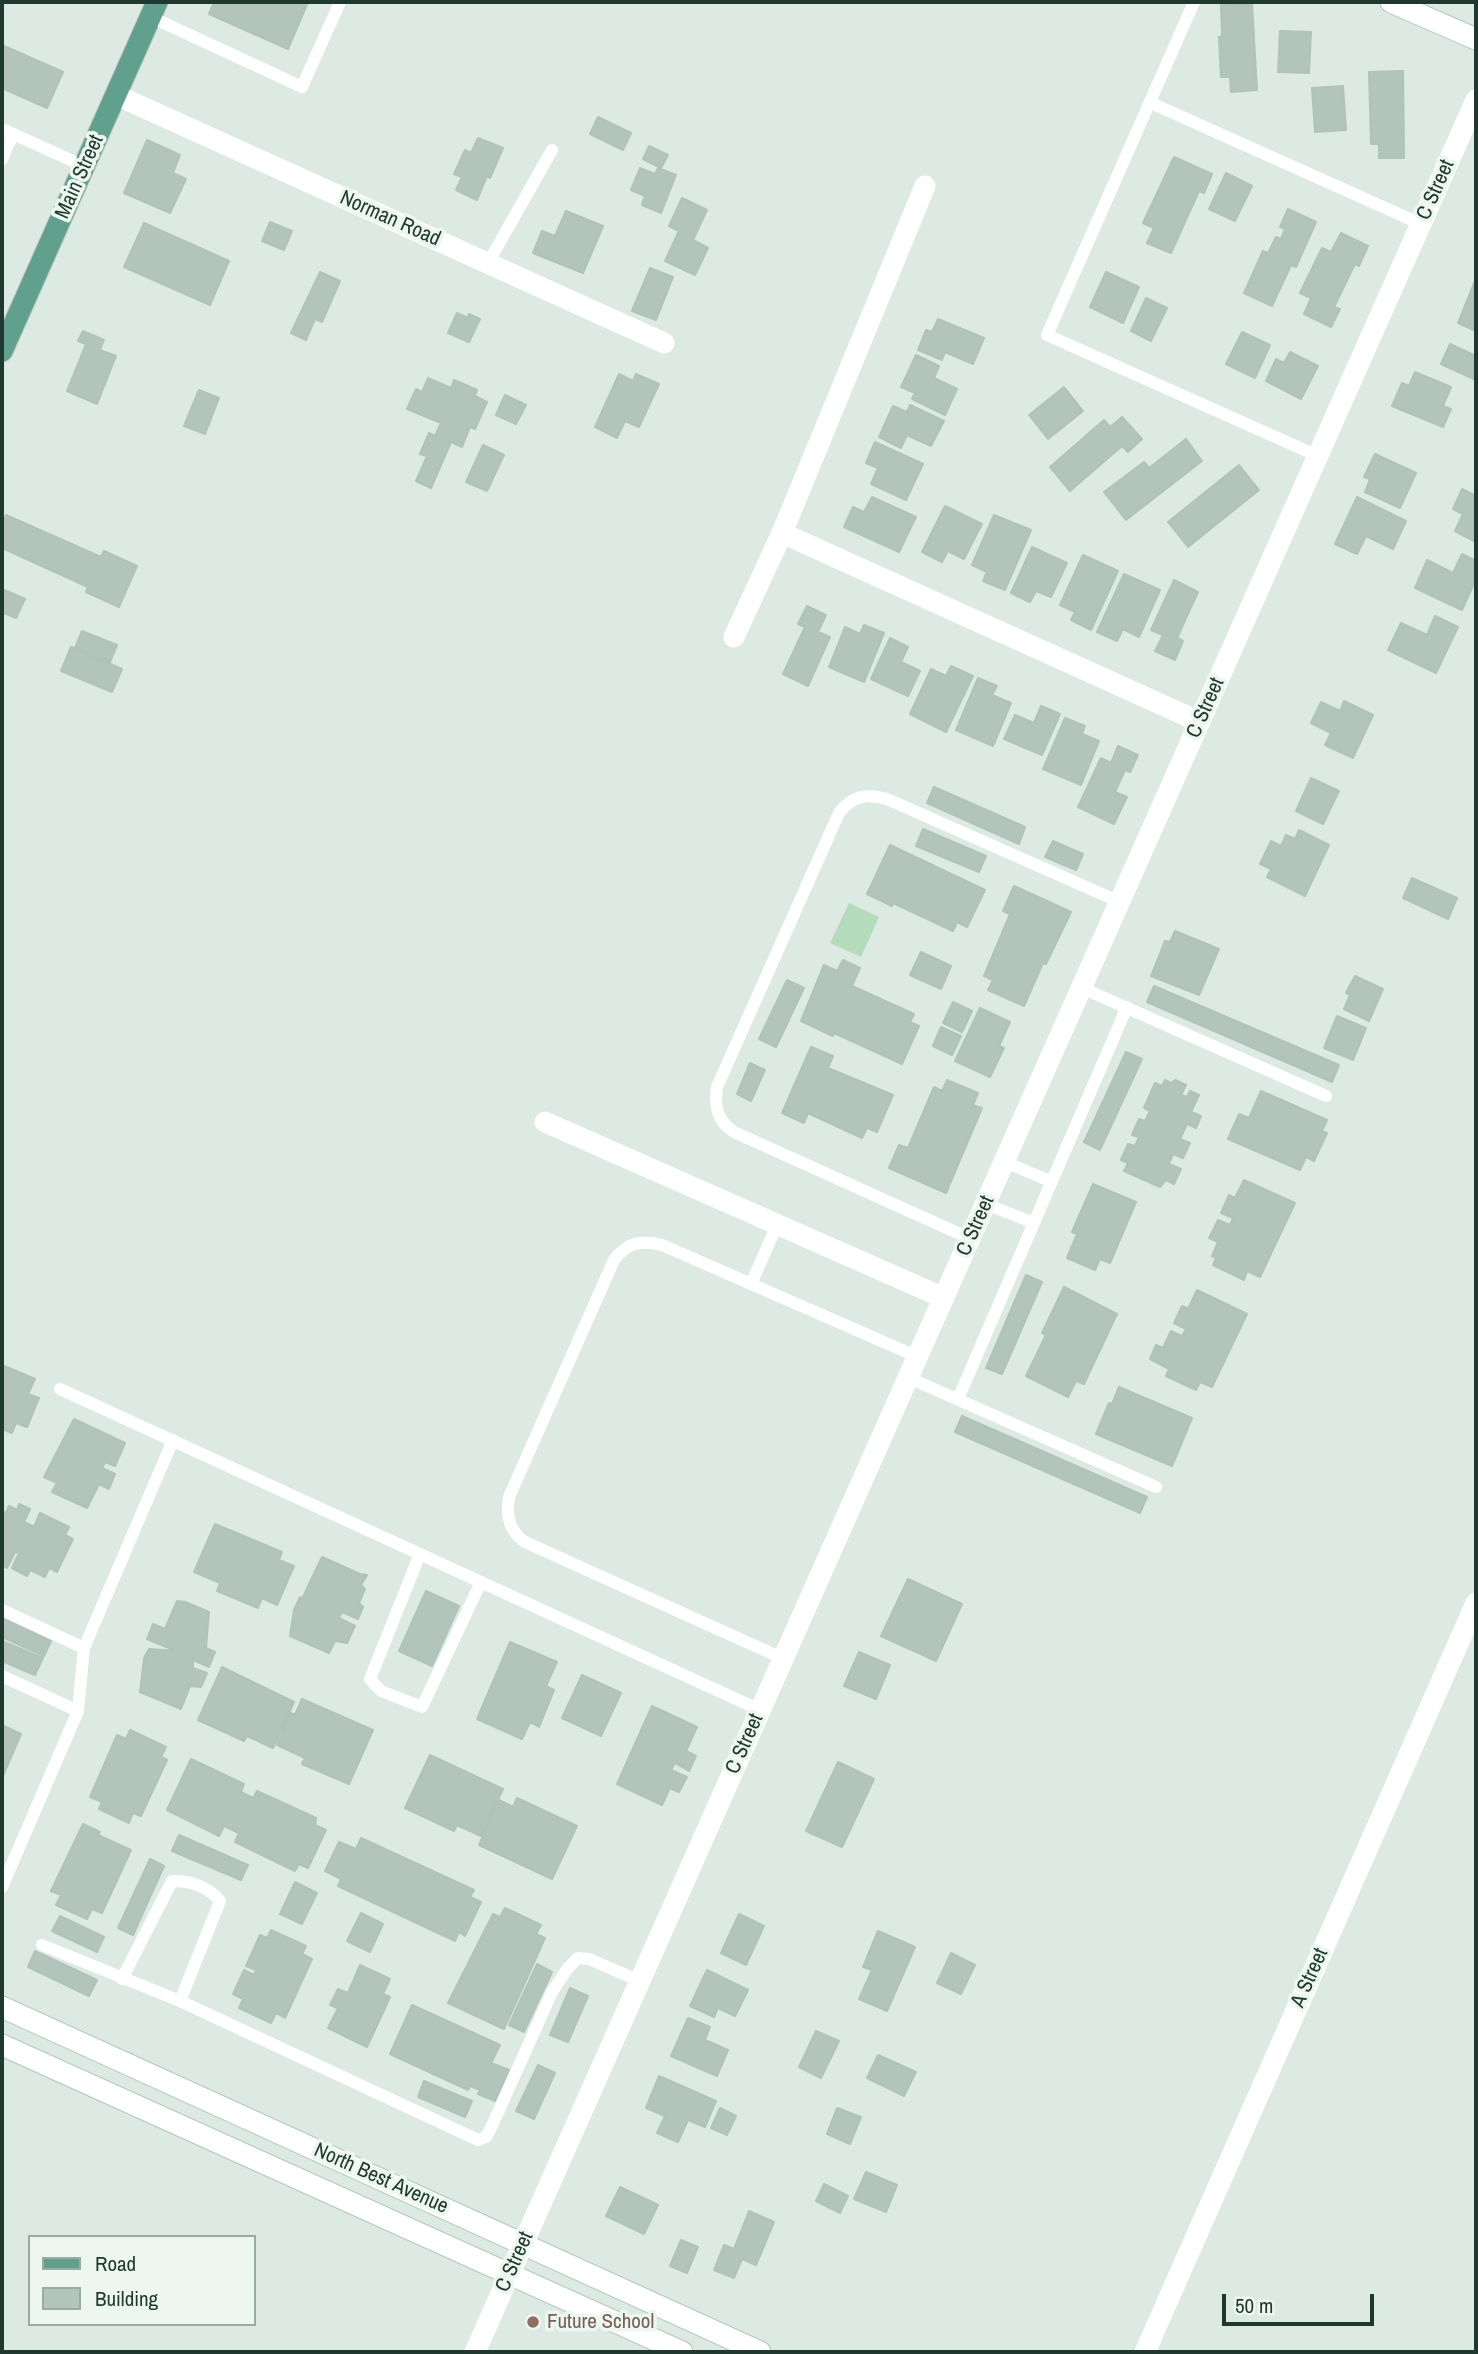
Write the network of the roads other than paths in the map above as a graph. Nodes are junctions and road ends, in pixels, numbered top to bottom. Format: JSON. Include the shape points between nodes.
{"nodes":[{"id":1,"x":340,"y":2,"type":"edge"},
{"id":2,"x":1194,"y":2,"type":"edge"},
{"id":3,"x":1391,"y":2,"type":"edge"},
{"id":4,"x":154,"y":9,"type":"edge"},
{"id":5,"x":1476,"y":39,"type":"edge"},
{"id":6,"x":116,"y":95,"type":"junction"},
{"id":7,"x":1476,"y":100,"type":"edge"},
{"id":8,"x":1151,"y":103,"type":"junction"},
{"id":9,"x":7,"y":132,"type":"edge"},
{"id":10,"x":552,"y":150,"type":"dead end"},
{"id":11,"x":2,"y":159,"type":"edge"},
{"id":12,"x":84,"y":166,"type":"junction"},
{"id":13,"x":925,"y":186,"type":"dead end"},
{"id":14,"x":1421,"y":224,"type":"junction"},
{"id":15,"x":488,"y":263,"type":"junction"},
{"id":16,"x":7,"y":325,"type":"edge"},
{"id":17,"x":664,"y":343,"type":"dead end"},
{"id":18,"x":2,"y":351,"type":"edge"},
{"id":19,"x":1318,"y":456,"type":"junction"},
{"id":20,"x":782,"y":533,"type":"junction"},
{"id":21,"x":734,"y":637,"type":"dead end"},
{"id":22,"x":1200,"y":722,"type":"junction"},
{"id":23,"x":1120,"y":902,"type":"junction"},
{"id":24,"x":1082,"y":988,"type":"junction"},
{"id":25,"x":1127,"y":1007,"type":"junction"},
{"id":26,"x":1326,"y":1096,"type":"dead end"},
{"id":27,"x":545,"y":1122,"type":"dead end"},
{"id":28,"x":1004,"y":1162,"type":"junction"},
{"id":29,"x":1052,"y":1182,"type":"junction"},
{"id":30,"x":986,"y":1204,"type":"junction"},
{"id":31,"x":1034,"y":1223,"type":"junction"},
{"id":32,"x":777,"y":1225,"type":"junction"},
{"id":33,"x":971,"y":1238,"type":"junction"},
{"id":34,"x":751,"y":1284,"type":"junction"},
{"id":35,"x":944,"y":1298,"type":"junction"},
{"id":36,"x":918,"y":1357,"type":"junction"},
{"id":37,"x":909,"y":1378,"type":"junction"},
{"id":38,"x":60,"y":1390,"type":"dead end"},
{"id":39,"x":958,"y":1399,"type":"junction"},
{"id":40,"x":173,"y":1440,"type":"junction"},
{"id":41,"x":1156,"y":1487,"type":"dead end"},
{"id":42,"x":420,"y":1554,"type":"junction"},
{"id":43,"x":481,"y":1582,"type":"junction"},
{"id":44,"x":1476,"y":1603,"type":"edge"},
{"id":45,"x":2,"y":1610,"type":"edge"},
{"id":46,"x":84,"y":1648,"type":"junction"},
{"id":47,"x":783,"y":1658,"type":"junction"},
{"id":48,"x":2,"y":1676,"type":"edge"},
{"id":49,"x":760,"y":1710,"type":"junction"},
{"id":50,"x":78,"y":1712,"type":"junction"},
{"id":51,"x":2,"y":1887,"type":"edge"},
{"id":52,"x":42,"y":1945,"type":"dead end"},
{"id":53,"x":122,"y":1979,"type":"junction"},
{"id":54,"x":640,"y":1981,"type":"junction"},
{"id":55,"x":180,"y":2001,"type":"junction"},
{"id":56,"x":2,"y":2007,"type":"edge"},
{"id":57,"x":2,"y":2045,"type":"edge"},
{"id":58,"x":523,"y":2243,"type":"junction"},
{"id":59,"x":509,"y":2275,"type":"junction"},
{"id":60,"x":475,"y":2352,"type":"edge"},
{"id":61,"x":682,"y":2352,"type":"edge"},
{"id":62,"x":760,"y":2352,"type":"edge"},
{"id":63,"x":1144,"y":2352,"type":"edge"}],
"edges":[{"from":1,"to":4,"type":"lane","via":[[302,87]]},
{"from":2,"to":8,"type":"lane"},
{"from":3,"to":5,"type":"street"},
{"from":4,"to":6,"type":"main road","name":"Main Street"},
{"from":6,"to":12,"type":"main road","name":"Main Street"},
{"from":6,"to":15,"type":"street","name":"Norman Road"},
{"from":7,"to":14,"type":"street","name":"C Street"},
{"from":8,"to":14,"type":"lane"},
{"from":8,"to":19,"type":"lane","via":[[1047,335]]},
{"from":9,"to":11,"type":"lane"},
{"from":9,"to":12,"type":"lane"},
{"from":10,"to":15,"type":"lane"},
{"from":12,"to":16,"type":"main road","name":"Main Street"},
{"from":13,"to":20,"type":"street"},
{"from":14,"to":19,"type":"street","name":"C Street"},
{"from":15,"to":17,"type":"street","name":"Norman Road"},
{"from":16,"to":18,"type":"main road","name":"Main Street"},
{"from":19,"to":22,"type":"street","name":"C Street"},
{"from":20,"to":21,"type":"street"},
{"from":20,"to":22,"type":"street"},
{"from":22,"to":23,"type":"street","name":"C Street"},
{"from":23,"to":24,"type":"street","name":"C Street"},
{"from":23,"to":33,"type":"lane","via":[[887,799],[858,797],[839,813],[717,1087],[719,1117],[734,1132]]},
{"from":24,"to":25,"type":"lane"},
{"from":24,"to":28,"type":"street","name":"C Street"},
{"from":25,"to":26,"type":"lane"},
{"from":25,"to":29,"type":"lane"},
{"from":27,"to":32,"type":"street"},
{"from":28,"to":29,"type":"lane"},
{"from":28,"to":30,"type":"street","name":"C Street"},
{"from":29,"to":31,"type":"lane"},
{"from":30,"to":31,"type":"lane"},
{"from":30,"to":33,"type":"street","name":"C Street"},
{"from":31,"to":39,"type":"lane"},
{"from":32,"to":34,"type":"lane"},
{"from":32,"to":35,"type":"street"},
{"from":33,"to":35,"type":"street","name":"C Street"},
{"from":34,"to":36,"type":"lane"},
{"from":34,"to":47,"type":"lane","via":[[662,1245],[647,1241],[622,1249],[509,1497],[508,1518],[517,1536],[526,1542]]},
{"from":35,"to":36,"type":"street","name":"C Street"},
{"from":36,"to":37,"type":"street","name":"C Street"},
{"from":37,"to":39,"type":"lane"},
{"from":37,"to":47,"type":"street","name":"C Street"},
{"from":38,"to":40,"type":"lane"},
{"from":39,"to":41,"type":"lane"},
{"from":40,"to":42,"type":"lane"},
{"from":40,"to":46,"type":"lane"},
{"from":42,"to":43,"type":"lane"},
{"from":42,"to":43,"type":"lane","via":[[370,1679],[381,1691],[422,1707]]},
{"from":43,"to":49,"type":"lane"},
{"from":44,"to":63,"type":"street","name":"A Street"},
{"from":45,"to":46,"type":"lane"},
{"from":46,"to":50,"type":"lane"},
{"from":47,"to":49,"type":"street","name":"C Street"},
{"from":48,"to":50,"type":"lane"},
{"from":49,"to":54,"type":"street","name":"C Street"},
{"from":50,"to":51,"type":"lane"},
{"from":52,"to":53,"type":"lane"},
{"from":53,"to":55,"type":"lane"},
{"from":53,"to":55,"type":"lane","via":[[172,1881],[184,1880],[220,1901]]},
{"from":54,"to":55,"type":"lane","via":[[578,1958],[552,1992],[492,2128],[478,2140]]},
{"from":54,"to":58,"type":"street","name":"C Street"},
{"from":56,"to":58,"type":"street","name":"North Best Avenue"},
{"from":57,"to":59,"type":"street","name":"North Best Avenue"},
{"from":58,"to":59,"type":"street","name":"C Street"},
{"from":58,"to":62,"type":"street","name":"North Best Avenue"},
{"from":59,"to":60,"type":"street","name":"C Street"},
{"from":59,"to":61,"type":"street","name":"North Best Avenue"}]}
